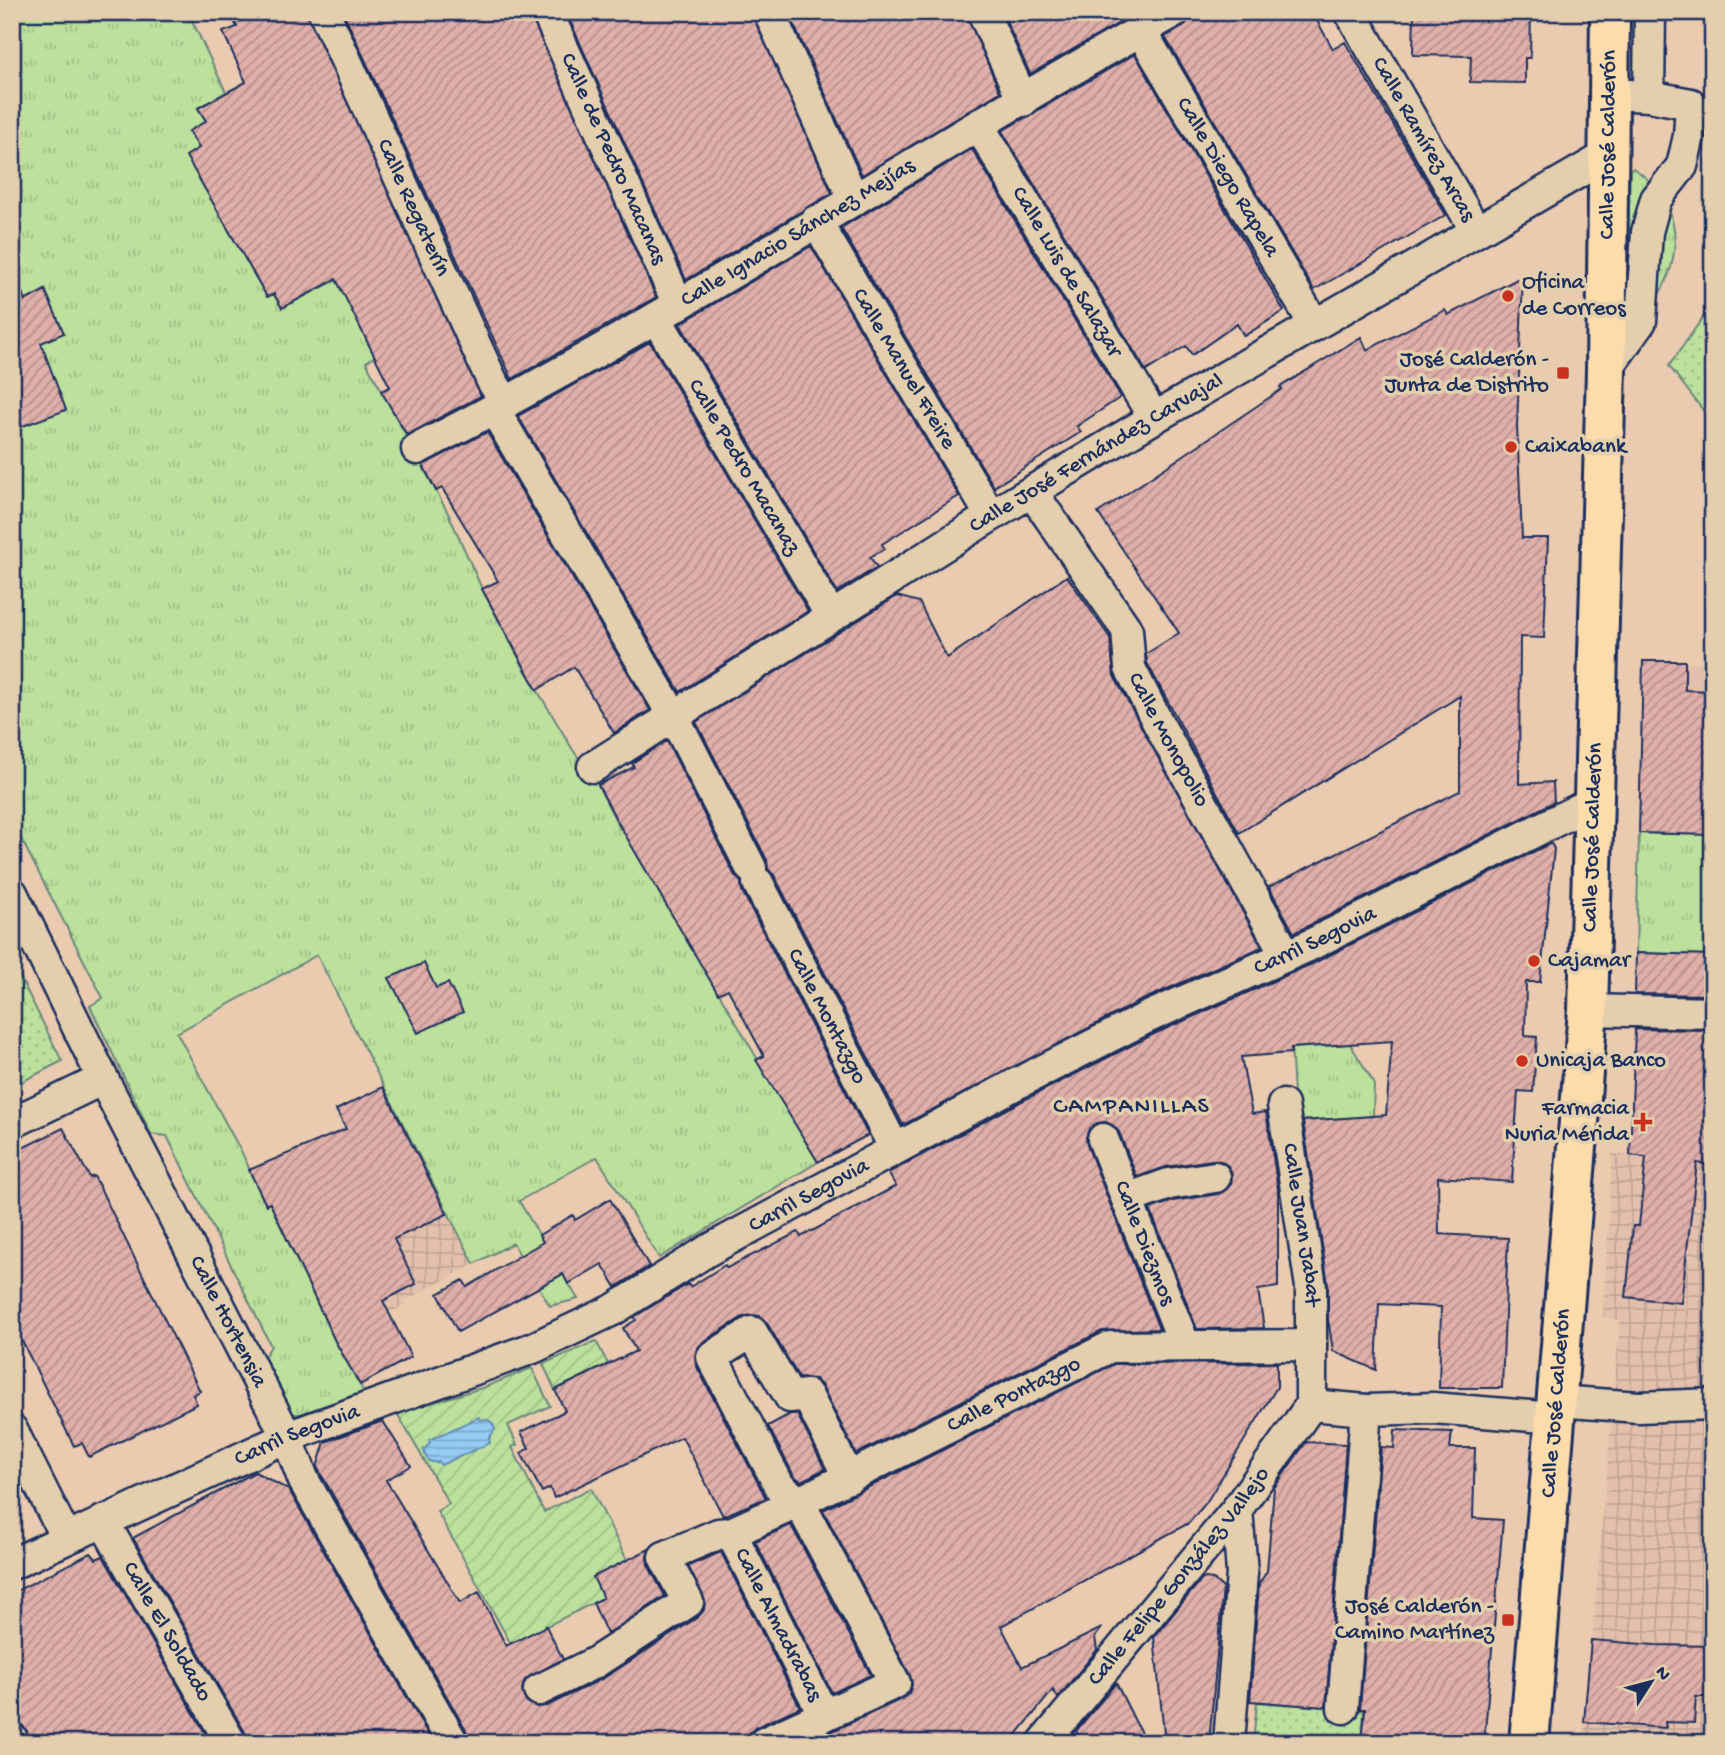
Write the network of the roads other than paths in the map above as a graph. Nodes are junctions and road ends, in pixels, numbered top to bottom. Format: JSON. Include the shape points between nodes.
{"nodes":[{"id":1,"x":324,"y":12,"type":"edge"},
{"id":2,"x":547,"y":12,"type":"edge"},
{"id":3,"x":769,"y":12,"type":"edge"},
{"id":4,"x":983,"y":12,"type":"edge"},
{"id":5,"x":1174,"y":12,"type":"edge"},
{"id":6,"x":1350,"y":12,"type":"edge"},
{"id":7,"x":1610,"y":12,"type":"edge"},
{"id":8,"x":1650,"y":12,"type":"edge"},
{"id":9,"x":1141,"y":31,"type":"junction"},
{"id":10,"x":1610,"y":94,"type":"junction"},
{"id":11,"x":1649,"y":96,"type":"junction"},
{"id":12,"x":1023,"y":101,"type":"junction"},
{"id":13,"x":1702,"y":104,"type":"edge"},
{"id":14,"x":979,"y":126,"type":"junction"},
{"id":15,"x":1610,"y":155,"type":"junction"},
{"id":16,"x":853,"y":200,"type":"junction"},
{"id":17,"x":816,"y":222,"type":"junction"},
{"id":18,"x":1476,"y":231,"type":"junction"},
{"id":19,"x":667,"y":311,"type":"junction"},
{"id":20,"x":1314,"y":324,"type":"junction"},
{"id":21,"x":1606,"y":370,"type":"junction"},
{"id":22,"x":500,"y":406,"type":"junction"},
{"id":23,"x":1154,"y":418,"type":"junction"},
{"id":24,"x":417,"y":449,"type":"dead end"},
{"id":25,"x":1032,"y":492,"type":"junction"},
{"id":26,"x":991,"y":516,"type":"junction"},
{"id":27,"x":831,"y":616,"type":"junction"},
{"id":28,"x":674,"y":717,"type":"junction"},
{"id":29,"x":593,"y":767,"type":"dead end"},
{"id":30,"x":1595,"y":801,"type":"junction"},
{"id":31,"x":12,"y":894,"type":"edge"},
{"id":32,"x":1286,"y":955,"type":"junction"},
{"id":33,"x":1588,"y":1010,"type":"junction"},
{"id":34,"x":1713,"y":1013,"type":"edge"},
{"id":35,"x":103,"y":1079,"type":"junction"},
{"id":36,"x":1283,"y":1105,"type":"dead end"},
{"id":37,"x":12,"y":1123,"type":"edge"},
{"id":38,"x":1103,"y":1139,"type":"dead end"},
{"id":39,"x":895,"y":1149,"type":"junction"},
{"id":40,"x":1215,"y":1177,"type":"dead end"},
{"id":41,"x":1127,"y":1199,"type":"junction"},
{"id":42,"x":1311,"y":1345,"type":"junction"},
{"id":43,"x":1185,"y":1346,"type":"junction"},
{"id":44,"x":1713,"y":1404,"type":"edge"},
{"id":45,"x":1311,"y":1405,"type":"junction"},
{"id":46,"x":1555,"y":1409,"type":"junction"},
{"id":47,"x":1366,"y":1410,"type":"junction"},
{"id":48,"x":12,"y":1430,"type":"edge"},
{"id":49,"x":287,"y":1437,"type":"junction"},
{"id":50,"x":849,"y":1478,"type":"junction"},
{"id":51,"x":799,"y":1502,"type":"junction"},
{"id":52,"x":1237,"y":1509,"type":"junction"},
{"id":53,"x":103,"y":1521,"type":"junction"},
{"id":54,"x":731,"y":1533,"type":"junction"},
{"id":55,"x":66,"y":1538,"type":"junction"},
{"id":56,"x":12,"y":1564,"type":"edge"},
{"id":57,"x":539,"y":1690,"type":"dead end"},
{"id":58,"x":1343,"y":1708,"type":"dead end"},
{"id":59,"x":824,"y":1716,"type":"junction"},
{"id":60,"x":231,"y":1743,"type":"edge"},
{"id":61,"x":453,"y":1743,"type":"edge"},
{"id":62,"x":764,"y":1743,"type":"edge"},
{"id":63,"x":1043,"y":1743,"type":"edge"},
{"id":64,"x":1229,"y":1743,"type":"edge"},
{"id":65,"x":1529,"y":1743,"type":"edge"}],
"edges":[{"from":1,"to":22,"type":"street","name":"Calle Regaterín"},
{"from":2,"to":19,"type":"street","name":"Calle de Pedro Macanas"},
{"from":3,"to":16,"type":"street"},
{"from":4,"to":12,"type":"street"},
{"from":5,"to":9,"type":"street","name":"Calle Ignacio Sánchez Mejías"},
{"from":6,"to":18,"type":"street","name":"Calle Ramírez Arcas"},
{"from":7,"to":10,"type":"main road","name":"Calle José Calderón"},
{"from":8,"to":11,"type":"street","name":"Calle José Calderón"},
{"from":9,"to":12,"type":"street","name":"Calle Ignacio Sánchez Mejías"},
{"from":9,"to":20,"type":"street","name":"Calle Diego Rapela"},
{"from":10,"to":11,"type":"street"},
{"from":10,"to":15,"type":"main road","name":"Calle José Calderón"},
{"from":11,"to":13,"type":"street"},
{"from":12,"to":14,"type":"street","name":"Calle Ignacio Sánchez Mejías"},
{"from":13,"to":21,"type":"street","via":[[1682,166],[1656,200],[1647,232],[1641,321]]},
{"from":14,"to":16,"type":"street","name":"Calle Ignacio Sánchez Mejías"},
{"from":14,"to":23,"type":"street","name":"Calle Luis de Salazar"},
{"from":15,"to":18,"type":"street","name":"Calle José Fernández Carvajal"},
{"from":15,"to":21,"type":"main road","name":"Calle José Calderón"},
{"from":16,"to":17,"type":"street","name":"Calle Ignacio Sánchez Mejías"},
{"from":17,"to":19,"type":"street","name":"Calle Ignacio Sánchez Mejías"},
{"from":17,"to":26,"type":"street","name":"Calle Manuel Freire"},
{"from":18,"to":20,"type":"street","name":"Calle José Fernández Carvajal"},
{"from":19,"to":22,"type":"street","name":"Calle Ignacio Sánchez Mejías"},
{"from":19,"to":27,"type":"street","name":"Calle Pedro Macanaz"},
{"from":20,"to":23,"type":"street","name":"Calle José Fernández Carvajal"},
{"from":21,"to":30,"type":"main road","name":"Calle José Calderón"},
{"from":22,"to":24,"type":"street","name":"Calle Ignacio Sánchez Mejías"},
{"from":22,"to":28,"type":"street","name":"Calle Regaterín"},
{"from":23,"to":25,"type":"street","name":"Calle José Fernández Carvajal"},
{"from":25,"to":26,"type":"street","name":"Calle José Fernández Carvajal"},
{"from":25,"to":32,"type":"street","name":"Calle Monopolio","via":[[1126,630],[1130,668]]},
{"from":26,"to":27,"type":"street","name":"Calle José Fernández Carvajal"},
{"from":27,"to":28,"type":"street","name":"Calle José Fernández Carvajal"},
{"from":28,"to":29,"type":"street","name":"Calle José Fernández Carvajal"},
{"from":28,"to":39,"type":"street","name":"Calle Montazgo"},
{"from":30,"to":32,"type":"street","name":"Carril Segovia"},
{"from":30,"to":33,"type":"main road","name":"Calle José Calderón"},
{"from":31,"to":35,"type":"street","name":"Calle Hortensia"},
{"from":32,"to":39,"type":"street","name":"Carril Segovia","via":[[1146,1018]]},
{"from":33,"to":34,"type":"street"},
{"from":33,"to":46,"type":"main road","name":"Calle José Calderón"},
{"from":35,"to":37,"type":"street"},
{"from":35,"to":49,"type":"street","name":"Calle Hortensia"},
{"from":36,"to":42,"type":"street","name":"Calle Juan Jabat","via":[[1311,1287]]},
{"from":38,"to":41,"type":"street","name":"Calle Diezmos"},
{"from":39,"to":49,"type":"street","name":"Carril Segovia","via":[[707,1251],[571,1332]]},
{"from":40,"to":41,"type":"street","via":[[1169,1184]]},
{"from":41,"to":43,"type":"street","name":"Calle Diezmos"},
{"from":42,"to":43,"type":"street","name":"Calle Pontazgo"},
{"from":42,"to":45,"type":"street"},
{"from":43,"to":50,"type":"street","name":"Calle Pontazgo","via":[[1110,1347]]},
{"from":44,"to":46,"type":"street"},
{"from":45,"to":47,"type":"street"},
{"from":45,"to":52,"type":"street","name":"Calle Felipe González Vallejo"},
{"from":46,"to":47,"type":"street"},
{"from":46,"to":65,"type":"main road","name":"Calle José Calderón"},
{"from":47,"to":58,"type":"street"},
{"from":48,"to":55,"type":"street"},
{"from":49,"to":53,"type":"street","name":"Carril Segovia"},
{"from":49,"to":61,"type":"street","name":"Calle Hortensia","via":[[304,1481]]},
{"from":50,"to":51,"type":"street","name":"Calle Pontazgo"},
{"from":50,"to":51,"type":"street","via":[[807,1395],[790,1397],[752,1332],[712,1357],[780,1488]]},
{"from":51,"to":54,"type":"street","name":"Calle Pontazgo"},
{"from":51,"to":59,"type":"street","via":[[895,1683]]},
{"from":52,"to":63,"type":"street","name":"Calle Felipe González Vallejo"},
{"from":52,"to":64,"type":"street","via":[[1242,1573]]},
{"from":53,"to":55,"type":"street","name":"Carril Segovia"},
{"from":53,"to":60,"type":"street","name":"Calle El Soldado"},
{"from":54,"to":57,"type":"street","name":"Calle Pontazgo","via":[[664,1557],[688,1602],[596,1662]]},
{"from":54,"to":59,"type":"street","name":"Calle Almadrabas"},
{"from":55,"to":56,"type":"street","name":"Carril Segovia"},
{"from":59,"to":62,"type":"street"}]}
